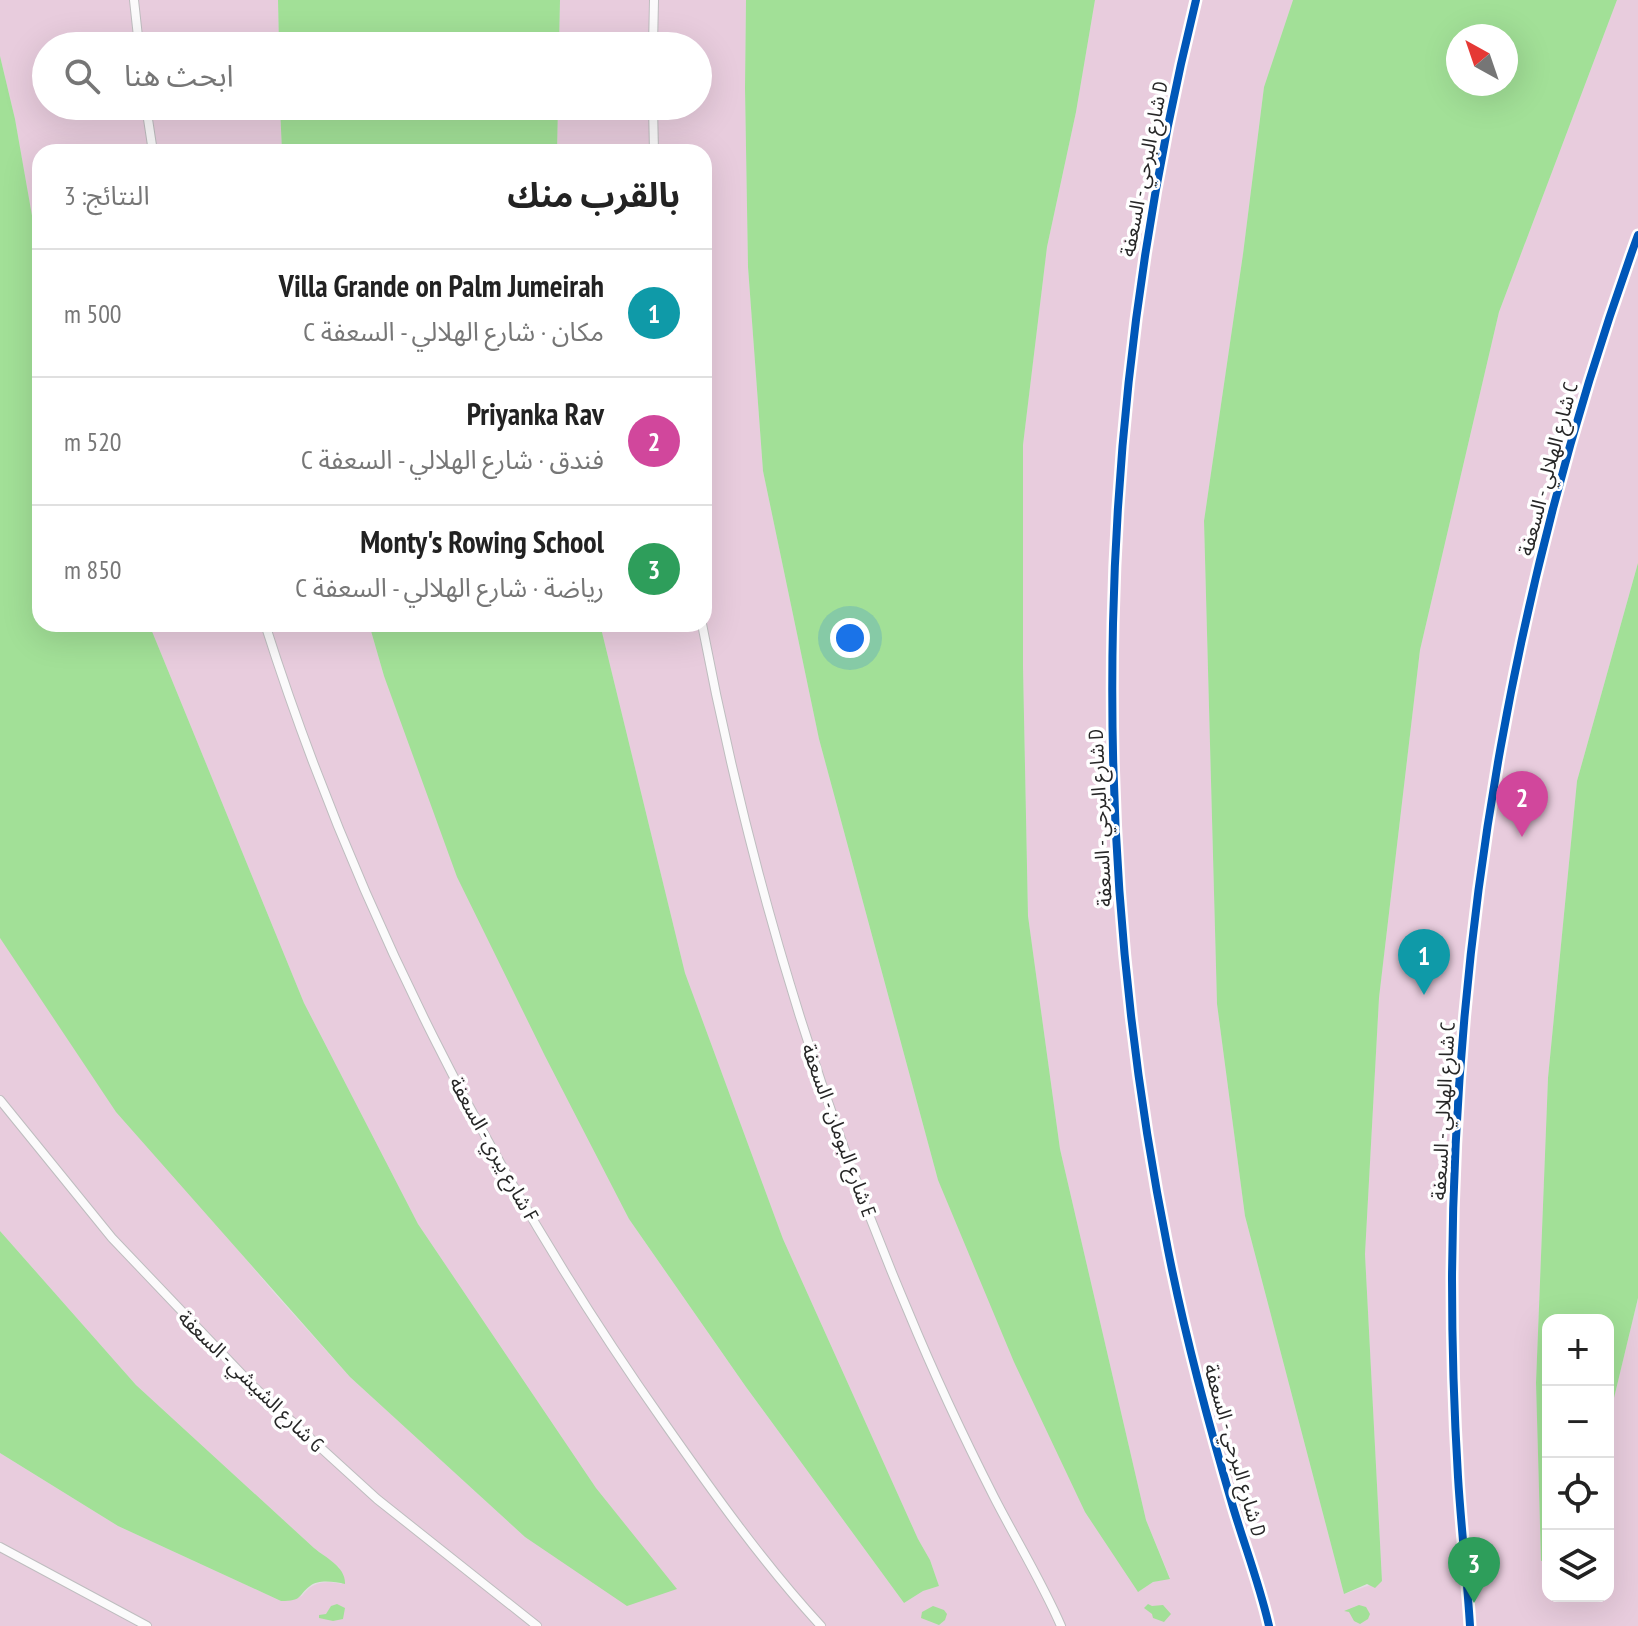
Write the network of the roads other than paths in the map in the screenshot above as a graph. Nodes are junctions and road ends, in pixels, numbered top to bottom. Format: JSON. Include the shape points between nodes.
{"nodes":[{"id":1,"x":134,"y":0,"type":"edge"},
{"id":2,"x":654,"y":0,"type":"edge"},
{"id":3,"x":1196,"y":0,"type":"edge"},
{"id":4,"x":137,"y":32,"type":"edge"},
{"id":5,"x":653,"y":32,"type":"edge"},
{"id":6,"x":148,"y":120,"type":"edge"},
{"id":7,"x":653,"y":120,"type":"edge"},
{"id":8,"x":152,"y":144,"type":"edge"},
{"id":9,"x":654,"y":144,"type":"edge"},
{"id":10,"x":1638,"y":235,"type":"edge"},
{"id":11,"x":268,"y":632,"type":"edge"},
{"id":12,"x":704,"y":632,"type":"edge"},
{"id":13,"x":0,"y":1100,"type":"edge"},
{"id":14,"x":0,"y":1547,"type":"edge"},
{"id":15,"x":818,"y":1624,"type":"edge"},
{"id":16,"x":1269,"y":1625,"type":"edge"},
{"id":17,"x":147,"y":1626,"type":"edge"},
{"id":18,"x":537,"y":1626,"type":"edge"},
{"id":19,"x":1064,"y":1626,"type":"edge"},
{"id":20,"x":1470,"y":1626,"type":"edge"}],
"edges":[{"from":1,"to":4,"type":"street"},
{"from":2,"to":5,"type":"street"},
{"from":3,"to":16,"type":"street","name":"شارع البرحي - السعفة D","via":[[1154,196],[1125,404],[1111,642],[1114,810],[1126,977],[1158,1198],[1207,1416]]},
{"from":6,"to":8,"type":"street"},
{"from":7,"to":9,"type":"street"},
{"from":10,"to":20,"type":"street","name":"شارع الهلالي - السعفة C","via":[[1540,557],[1499,752],[1471,950],[1455,1148],[1452,1281],[1456,1440]]},
{"from":11,"to":15,"type":"street","name":"شارع يبري - السعفة F","via":[[356,868],[490,1145],[640,1389]]},
{"from":12,"to":19,"type":"street","name":"شارع البومان - السعفة E","via":[[758,878],[836,1129],[935,1373]]},
{"from":13,"to":18,"type":"street","name":"شارع الشيشي - السعفة G","via":[[112,1238],[225,1359],[377,1499]]},
{"from":14,"to":17,"type":"street"}]}
